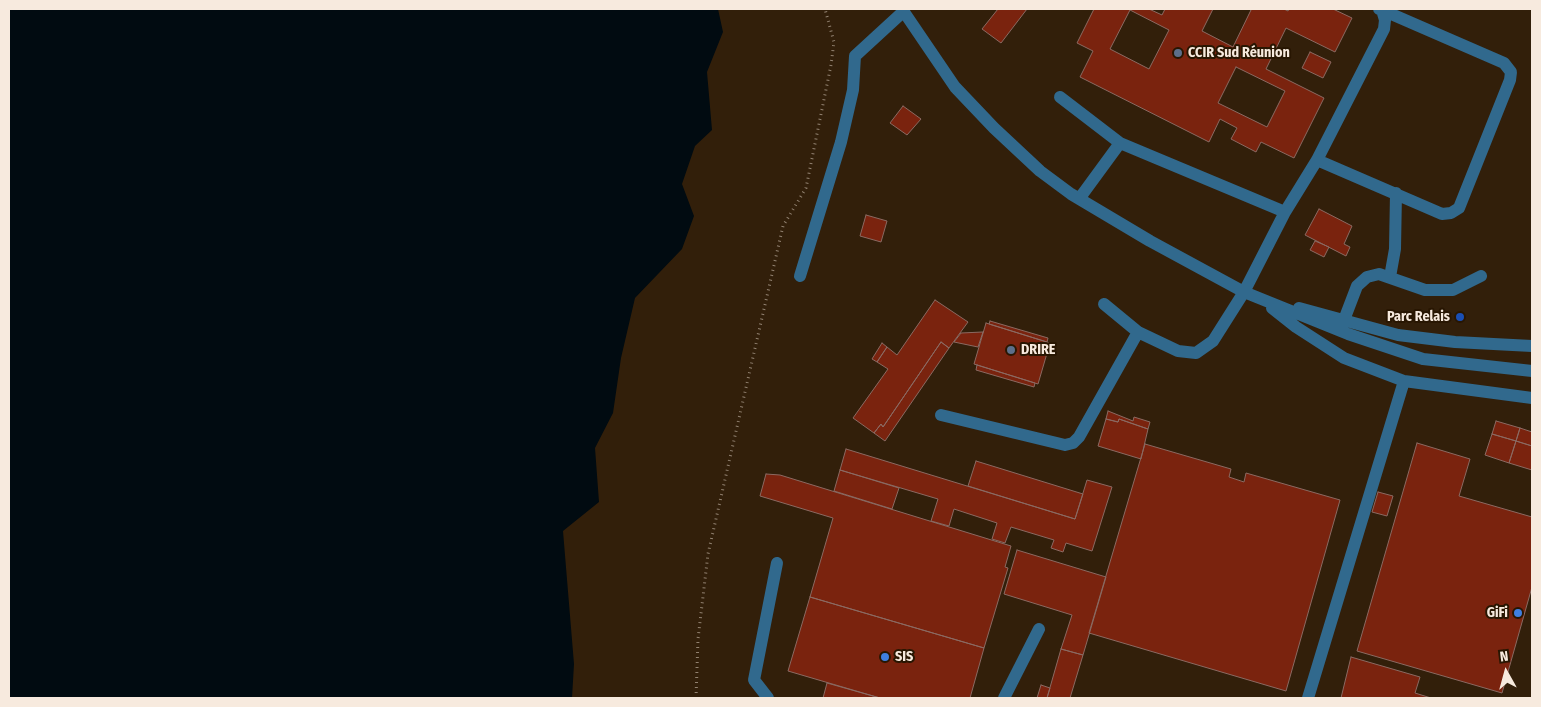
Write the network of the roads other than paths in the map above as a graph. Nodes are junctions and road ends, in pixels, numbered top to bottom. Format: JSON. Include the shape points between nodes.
{"nodes":[{"id":1,"x":903,"y":10,"type":"edge"},
{"id":2,"x":1381,"y":10,"type":"edge"},
{"id":3,"x":1060,"y":97,"type":"dead end"},
{"id":4,"x":1120,"y":143,"type":"junction"},
{"id":5,"x":1317,"y":160,"type":"junction"},
{"id":6,"x":1396,"y":194,"type":"junction"},
{"id":7,"x":1079,"y":200,"type":"junction"},
{"id":8,"x":1285,"y":212,"type":"junction"},
{"id":9,"x":800,"y":276,"type":"dead end"},
{"id":10,"x":1481,"y":276,"type":"dead end"},
{"id":11,"x":1390,"y":278,"type":"junction"},
{"id":12,"x":1244,"y":292,"type":"junction"},
{"id":13,"x":1260,"y":299,"type":"junction"},
{"id":14,"x":1104,"y":304,"type":"dead end"},
{"id":15,"x":1344,"y":320,"type":"junction"},
{"id":16,"x":1138,"y":332,"type":"junction"},
{"id":17,"x":1532,"y":346,"type":"edge"},
{"id":18,"x":1532,"y":371,"type":"edge"},
{"id":19,"x":1404,"y":381,"type":"junction"},
{"id":20,"x":1532,"y":398,"type":"edge"},
{"id":21,"x":940,"y":415,"type":"dead end"},
{"id":22,"x":777,"y":563,"type":"dead end"},
{"id":23,"x":1039,"y":630,"type":"dead end"},
{"id":24,"x":768,"y":698,"type":"edge"},
{"id":25,"x":1004,"y":698,"type":"edge"},
{"id":26,"x":1308,"y":698,"type":"edge"}],
"edges":[{"from":1,"to":7,"type":"street","via":[[955,87],[1040,171]]},
{"from":1,"to":9,"type":"street","via":[[855,56],[853,90],[841,142]]},
{"from":2,"to":5,"type":"street","via":[[1386,20],[1384,29]]},
{"from":2,"to":6,"type":"street","via":[[1504,63],[1511,72],[1459,208],[1442,214]]},
{"from":3,"to":4,"type":"street"},
{"from":4,"to":7,"type":"street"},
{"from":4,"to":8,"type":"street"},
{"from":5,"to":6,"type":"street"},
{"from":5,"to":8,"type":"street"},
{"from":6,"to":11,"type":"street"},
{"from":7,"to":12,"type":"street"},
{"from":8,"to":12,"type":"street"},
{"from":10,"to":11,"type":"street","via":[[1453,290],[1425,290]]},
{"from":11,"to":15,"type":"street","via":[[1378,274],[1368,276],[1357,286]]},
{"from":12,"to":13,"type":"street"},
{"from":12,"to":16,"type":"street","via":[[1213,341],[1196,353],[1178,351]]},
{"from":13,"to":15,"type":"street"},
{"from":13,"to":18,"type":"street","via":[[1423,359]]},
{"from":13,"to":19,"type":"street","via":[[1344,358]]},
{"from":14,"to":16,"type":"street"},
{"from":15,"to":17,"type":"street","via":[[1398,335]]},
{"from":16,"to":21,"type":"street","via":[[1073,443],[1065,445]]},
{"from":19,"to":20,"type":"street"},
{"from":19,"to":26,"type":"street"},
{"from":22,"to":24,"type":"street","via":[[754,680]]},
{"from":23,"to":25,"type":"street"}]}
